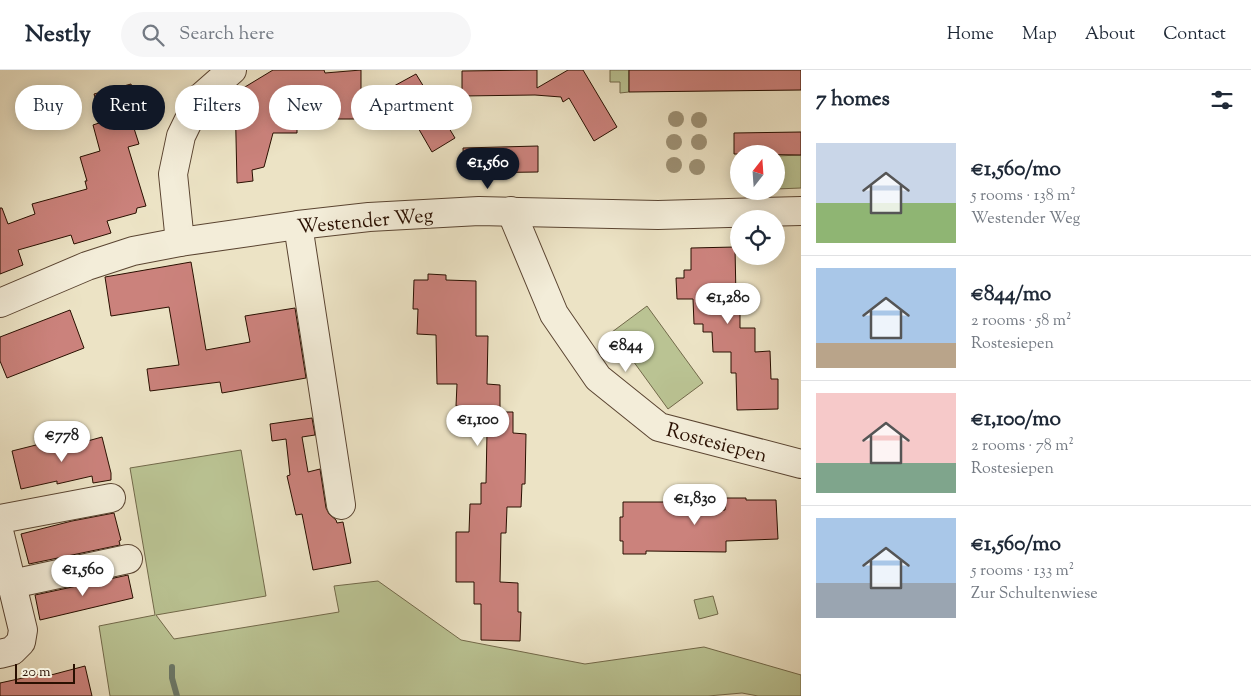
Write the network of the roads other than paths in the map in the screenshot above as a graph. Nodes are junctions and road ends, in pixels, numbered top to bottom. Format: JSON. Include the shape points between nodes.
{"nodes":[{"id":1,"x":232,"y":70,"type":"edge"},
{"id":2,"x":511,"y":211,"type":"junction"},
{"id":3,"x":801,"y":211,"type":"edge"},
{"id":4,"x":293,"y":234,"type":"junction"},
{"id":5,"x":180,"y":242,"type":"junction"},
{"id":6,"x":0,"y":303,"type":"edge"},
{"id":7,"x":801,"y":464,"type":"edge"},
{"id":8,"x":111,"y":498,"type":"dead end"},
{"id":9,"x":341,"y":504,"type":"dead end"},
{"id":10,"x":0,"y":519,"type":"edge"},
{"id":11,"x":0,"y":535,"type":"edge"},
{"id":12,"x":128,"y":559,"type":"dead end"},
{"id":13,"x":12,"y":584,"type":"junction"},
{"id":14,"x":0,"y":654,"type":"edge"}],
"edges":[{"from":1,"to":5,"type":"street","via":[[199,100],[181,136],[173,174]]},
{"from":2,"to":3,"type":"street","name":"Westender Weg","via":[[658,215]]},
{"from":2,"to":4,"type":"street","name":"Westender Weg","via":[[369,217]]},
{"from":2,"to":7,"type":"street","name":"Rostesiepen","via":[[554,314],[598,378],[659,427]]},
{"from":4,"to":5,"type":"street","name":"Westender Weg"},
{"from":4,"to":9,"type":"street"},
{"from":5,"to":6,"type":"street","name":"Westender Weg","via":[[133,251],[88,266]]},
{"from":8,"to":10,"type":"street"},
{"from":11,"to":13,"type":"street"},
{"from":12,"to":13,"type":"street"},
{"from":13,"to":14,"type":"street","via":[[23,630],[21,642],[12,651]]}]}
